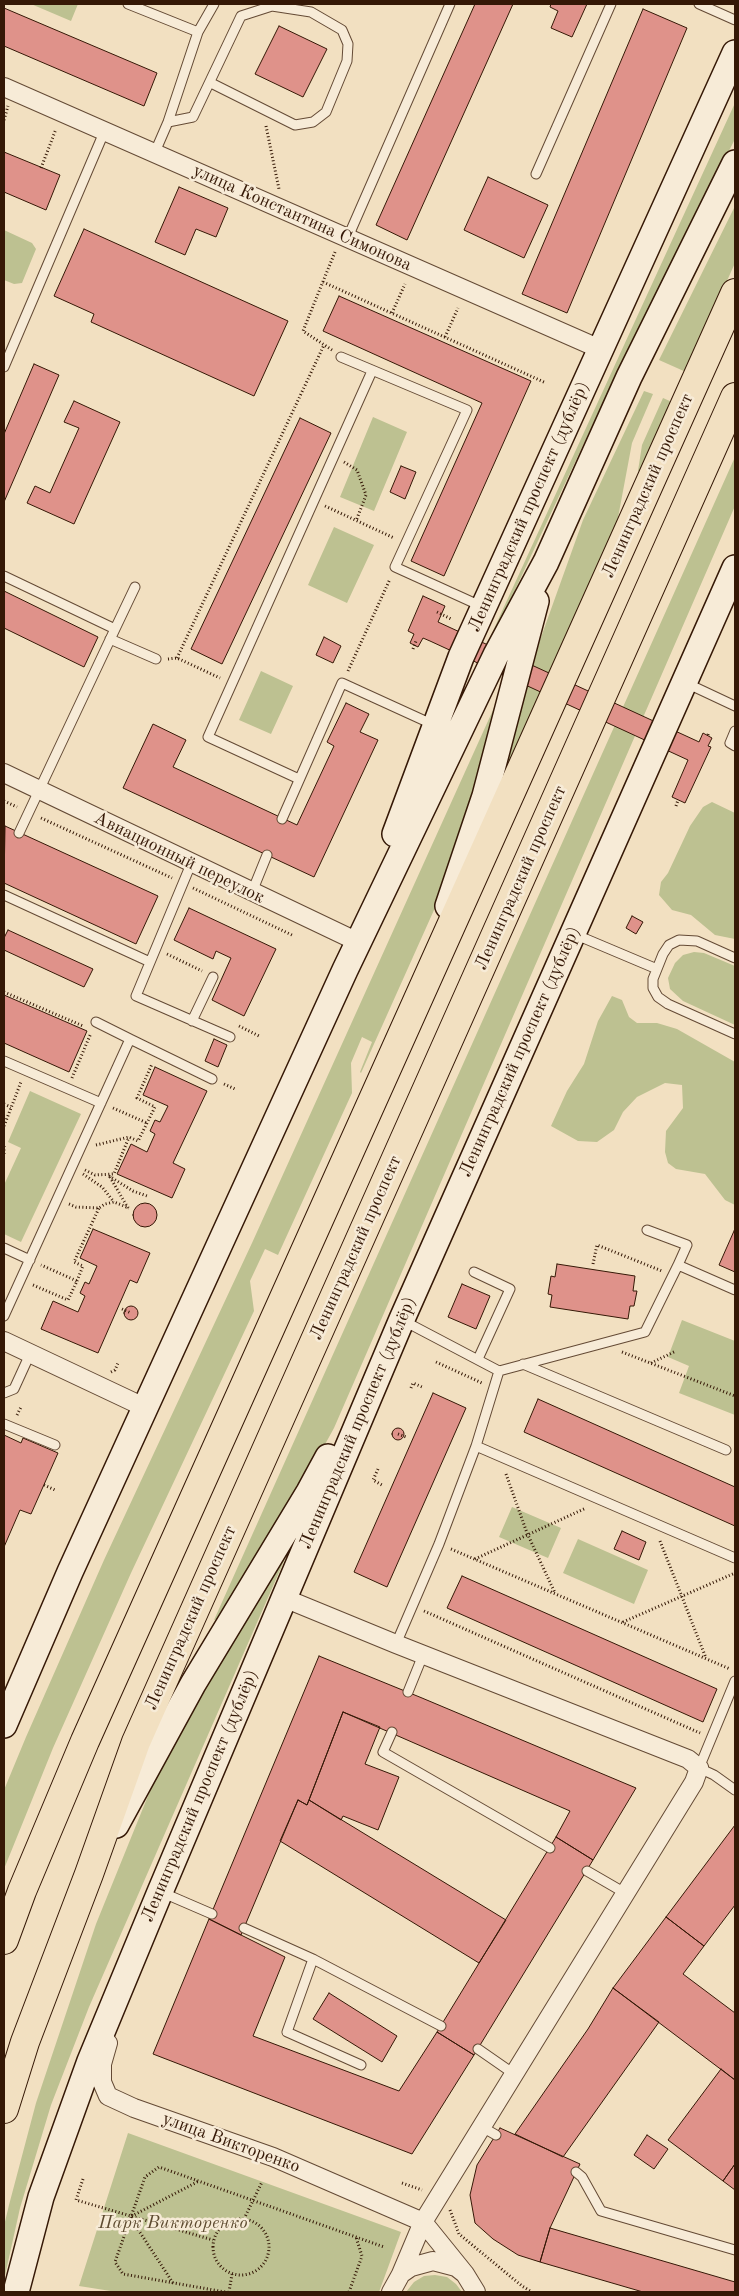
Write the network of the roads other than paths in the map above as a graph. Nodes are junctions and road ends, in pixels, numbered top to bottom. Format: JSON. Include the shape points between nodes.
{"nodes":[{"id":1,"x":128,"y":4,"type":"edge"},
{"id":2,"x":214,"y":4,"type":"edge"},
{"id":3,"x":450,"y":4,"type":"edge"},
{"id":4,"x":611,"y":4,"type":"edge"},
{"id":5,"x":699,"y":4,"type":"edge"},
{"id":6,"x":313,"y":8,"type":"edge"},
{"id":7,"x":735,"y":20,"type":"edge"},
{"id":8,"x":198,"y":32,"type":"junction"},
{"id":9,"x":735,"y":53,"type":"edge"},
{"id":10,"x":211,"y":82,"type":"junction"},
{"id":11,"x":7,"y":94,"type":"edge"},
{"id":12,"x":168,"y":122,"type":"junction"},
{"id":13,"x":105,"y":130,"type":"junction"},
{"id":14,"x":154,"y":152,"type":"junction"},
{"id":15,"x":735,"y":163,"type":"edge"},
{"id":16,"x":536,"y":174,"type":"dead end"},
{"id":17,"x":348,"y":237,"type":"junction"},
{"id":18,"x":735,"y":293,"type":"edge"},
{"id":19,"x":600,"y":349,"type":"junction"},
{"id":20,"x":341,"y":357,"type":"road end"},
{"id":21,"x":4,"y":367,"type":"edge"},
{"id":22,"x":372,"y":371,"type":"junction"},
{"id":23,"x":735,"y":397,"type":"edge"},
{"id":24,"x":546,"y":562,"type":"junction"},
{"id":25,"x":735,"y":568,"type":"edge"},
{"id":26,"x":4,"y":576,"type":"edge"},
{"id":27,"x":135,"y":587,"type":"dead end"},
{"id":28,"x":484,"y":607,"type":"junction"},
{"id":29,"x":115,"y":629,"type":"junction"},
{"id":30,"x":110,"y":639,"type":"junction"},
{"id":31,"x":156,"y":659,"type":"road end"},
{"id":32,"x":685,"y":683,"type":"junction"},
{"id":33,"x":735,"y":706,"type":"edge"},
{"id":34,"x":434,"y":725,"type":"junction"},
{"id":35,"x":735,"y":731,"type":"edge"},
{"id":36,"x":735,"y":746,"type":"edge"},
{"id":37,"x":4,"y":773,"type":"edge"},
{"id":38,"x":299,"y":779,"type":"junction"},
{"id":39,"x":39,"y":790,"type":"junction"},
{"id":40,"x":282,"y":818,"type":"dead end"},
{"id":41,"x":19,"y":833,"type":"dead end"},
{"id":42,"x":267,"y":855,"type":"dead end"},
{"id":43,"x":191,"y":864,"type":"junction"},
{"id":44,"x":252,"y":892,"type":"junction"},
{"id":45,"x":4,"y":895,"type":"edge"},
{"id":46,"x":573,"y":934,"type":"junction"},
{"id":47,"x":356,"y":941,"type":"junction"},
{"id":48,"x":735,"y":958,"type":"edge"},
{"id":49,"x":150,"y":962,"type":"junction"},
{"id":50,"x":657,"y":969,"type":"junction"},
{"id":51,"x":345,"y":970,"type":"junction"},
{"id":52,"x":213,"y":976,"type":"road end"},
{"id":53,"x":418,"y":998,"type":"junction"},
{"id":54,"x":192,"y":1021,"type":"junction"},
{"id":55,"x":94,"y":1026,"type":"road end"},
{"id":56,"x":735,"y":1034,"type":"edge"},
{"id":57,"x":230,"y":1037,"type":"dead end"},
{"id":58,"x":130,"y":1039,"type":"junction"},
{"id":59,"x":4,"y":1061,"type":"edge"},
{"id":60,"x":212,"y":1079,"type":"dead end"},
{"id":61,"x":101,"y":1103,"type":"junction"},
{"id":62,"x":647,"y":1230,"type":"dead end"},
{"id":63,"x":4,"y":1248,"type":"edge"},
{"id":64,"x":30,"y":1260,"type":"junction"},
{"id":65,"x":678,"y":1265,"type":"junction"},
{"id":66,"x":474,"y":1272,"type":"dead end"},
{"id":67,"x":735,"y":1290,"type":"edge"},
{"id":68,"x":4,"y":1316,"type":"edge"},
{"id":69,"x":398,"y":1328,"type":"junction"},
{"id":70,"x":4,"y":1341,"type":"edge"},
{"id":71,"x":30,"y":1354,"type":"junction"},
{"id":72,"x":478,"y":1359,"type":"junction"},
{"id":73,"x":522,"y":1364,"type":"junction"},
{"id":74,"x":499,"y":1371,"type":"junction"},
{"id":75,"x":4,"y":1393,"type":"edge"},
{"id":76,"x":146,"y":1408,"type":"junction"},
{"id":77,"x":4,"y":1424,"type":"edge"},
{"id":78,"x":56,"y":1445,"type":"dead end"},
{"id":79,"x":476,"y":1446,"type":"junction"},
{"id":80,"x":726,"y":1450,"type":"dead end"},
{"id":81,"x":735,"y":1558,"type":"edge"},
{"id":82,"x":284,"y":1598,"type":"junction"},
{"id":83,"x":396,"y":1644,"type":"junction"},
{"id":84,"x":423,"y":1655,"type":"junction"},
{"id":85,"x":735,"y":1680,"type":"edge"},
{"id":86,"x":408,"y":1692,"type":"dead end"},
{"id":87,"x":4,"y":1725,"type":"edge"},
{"id":88,"x":392,"y":1732,"type":"dead end"},
{"id":89,"x":699,"y":1768,"type":"junction"},
{"id":90,"x":735,"y":1790,"type":"edge"},
{"id":91,"x":550,"y":1848,"type":"dead end"},
{"id":92,"x":586,"y":1871,"type":"dead end"},
{"id":93,"x":89,"y":1874,"type":"junction"},
{"id":94,"x":160,"y":1892,"type":"junction"},
{"id":95,"x":625,"y":1894,"type":"junction"},
{"id":96,"x":212,"y":1914,"type":"dead end"},
{"id":97,"x":244,"y":1928,"type":"dead end"},
{"id":98,"x":4,"y":1940,"type":"edge"},
{"id":99,"x":133,"y":1958,"type":"junction"},
{"id":100,"x":313,"y":1959,"type":"junction"},
{"id":101,"x":441,"y":2026,"type":"dead end"},
{"id":102,"x":478,"y":2049,"type":"dead end"},
{"id":103,"x":361,"y":2065,"type":"dead end"},
{"id":104,"x":514,"y":2074,"type":"junction"},
{"id":105,"x":4,"y":2109,"type":"edge"},
{"id":106,"x":576,"y":2172,"type":"dead end"},
{"id":107,"x":423,"y":2222,"type":"junction"},
{"id":108,"x":735,"y":2250,"type":"edge"},
{"id":109,"x":401,"y":2274,"type":"junction"},
{"id":110,"x":465,"y":2274,"type":"junction"},
{"id":111,"x":16,"y":2292,"type":"edge"},
{"id":112,"x":390,"y":2292,"type":"edge"},
{"id":113,"x":476,"y":2292,"type":"edge"}],
"edges":[{"from":1,"to":8,"type":"lane"},
{"from":2,"to":8,"type":"lane"},
{"from":3,"to":17,"type":"lane"},
{"from":4,"to":16,"type":"lane"},
{"from":5,"to":7,"type":"lane"},
{"from":6,"to":10,"type":"lane","via":[[272,6],[241,16]]},
{"from":6,"to":10,"type":"lane","via":[[342,30],[348,44],[347,61],[326,112],[313,122],[295,125]]},
{"from":8,"to":12,"type":"lane"},
{"from":9,"to":19,"type":"main road","name":"Ленинградский проспект (дублёр)"},
{"from":10,"to":12,"type":"lane","via":[[193,117]]},
{"from":11,"to":13,"type":"street","name":"улица Константина Симонова"},
{"from":12,"to":14,"type":"lane"},
{"from":13,"to":14,"type":"street","name":"улица Константина Симонова"},
{"from":13,"to":21,"type":"lane"},
{"from":14,"to":17,"type":"street","name":"улица Константина Симонова"},
{"from":15,"to":24,"type":"main road","name":"Ленинградский проспект (дублёр)","via":[[629,377]]},
{"from":17,"to":19,"type":"street","name":"улица Константина Симонова"},
{"from":18,"to":53,"type":"main road","name":"Ленинградский проспект"},
{"from":19,"to":28,"type":"main road","name":"Ленинградский проспект (дублёр)"},
{"from":20,"to":22,"type":"lane"},
{"from":22,"to":28,"type":"lane","via":[[466,410],[396,567]]},
{"from":22,"to":38,"type":"lane","via":[[208,737]]},
{"from":23,"to":93,"type":"main road","name":"Ленинградский проспект","via":[[136,1742]]},
{"from":24,"to":51,"type":"main road","name":"Ленинградский проспект (дублёр)","via":[[496,655]]},
{"from":24,"to":53,"type":"main road","via":[[485,796]]},
{"from":25,"to":32,"type":"main road","name":"Ленинградский проспект (дублёр)"},
{"from":26,"to":29,"type":"lane"},
{"from":27,"to":29,"type":"lane"},
{"from":28,"to":34,"type":"main road","name":"Ленинградский проспект (дублёр)"},
{"from":29,"to":30,"type":"lane"},
{"from":30,"to":31,"type":"lane"},
{"from":30,"to":39,"type":"lane"},
{"from":32,"to":33,"type":"lane"},
{"from":32,"to":46,"type":"main road","name":"Ленинградский проспект (дублёр)"},
{"from":34,"to":38,"type":"lane","via":[[342,683]]},
{"from":34,"to":47,"type":"main road","name":"Ленинградский проспект (дублёр)"},
{"from":35,"to":36,"type":"lane","via":[[730,743]]},
{"from":37,"to":39,"type":"street","name":"Авиационный переулок"},
{"from":38,"to":40,"type":"lane"},
{"from":39,"to":41,"type":"lane"},
{"from":39,"to":43,"type":"street","name":"Авиационный переулок"},
{"from":42,"to":44,"type":"lane"},
{"from":43,"to":44,"type":"street","name":"Авиационный переулок"},
{"from":43,"to":49,"type":"lane"},
{"from":44,"to":47,"type":"street","name":"Авиационный переулок"},
{"from":45,"to":49,"type":"lane"},
{"from":46,"to":50,"type":"lane"},
{"from":46,"to":69,"type":"main road","name":"Ленинградский проспект (дублёр)"},
{"from":47,"to":51,"type":"main road","name":"Ленинградский проспект (дублёр)"},
{"from":48,"to":50,"type":"lane","via":[[697,941],[679,940],[670,945]]},
{"from":49,"to":54,"type":"lane","via":[[136,996]]},
{"from":50,"to":56,"type":"lane","via":[[652,978],[658,997]]},
{"from":51,"to":76,"type":"main road","name":"Ленинградский проспект (дублёр)"},
{"from":52,"to":54,"type":"lane"},
{"from":53,"to":98,"type":"main road","name":"Ленинградский проспект","via":[[85,1741]]},
{"from":54,"to":57,"type":"lane"},
{"from":55,"to":58,"type":"lane"},
{"from":58,"to":60,"type":"lane"},
{"from":58,"to":61,"type":"lane"},
{"from":59,"to":61,"type":"lane"},
{"from":61,"to":64,"type":"lane"},
{"from":62,"to":65,"type":"lane","via":[[687,1245]]},
{"from":63,"to":64,"type":"lane"},
{"from":64,"to":68,"type":"lane"},
{"from":65,"to":67,"type":"lane"},
{"from":65,"to":73,"type":"lane","via":[[645,1332]]},
{"from":66,"to":72,"type":"lane","via":[[510,1289]]},
{"from":69,"to":72,"type":"lane"},
{"from":69,"to":82,"type":"main road","name":"Ленинградский проспект (дублёр)"},
{"from":69,"to":93,"type":"main road","via":[[309,1492],[193,1684]]},
{"from":70,"to":71,"type":"street"},
{"from":71,"to":75,"type":"lane","via":[[14,1389]]},
{"from":71,"to":76,"type":"street"},
{"from":72,"to":74,"type":"lane"},
{"from":73,"to":74,"type":"lane"},
{"from":73,"to":80,"type":"lane"},
{"from":74,"to":79,"type":"lane"},
{"from":76,"to":87,"type":"main road","name":"Ленинградский проспект (дублёр)"},
{"from":77,"to":78,"type":"lane"},
{"from":79,"to":81,"type":"lane"},
{"from":79,"to":83,"type":"lane"},
{"from":82,"to":83,"type":"street"},
{"from":82,"to":94,"type":"main road","name":"Ленинградский проспект (дублёр)"},
{"from":83,"to":84,"type":"street"},
{"from":84,"to":86,"type":"lane"},
{"from":84,"to":89,"type":"street","via":[[688,1760]]},
{"from":85,"to":89,"type":"lane"},
{"from":88,"to":91,"type":"lane","via":[[383,1752]]},
{"from":89,"to":90,"type":"lane"},
{"from":89,"to":95,"type":"street","via":[[694,1782]]},
{"from":92,"to":95,"type":"lane"},
{"from":93,"to":105,"type":"main road","name":"Ленинградский проспект","via":[[25,2042]]},
{"from":94,"to":96,"type":"lane"},
{"from":94,"to":99,"type":"main road","name":"Ленинградский проспект (дублёр)"},
{"from":95,"to":104,"type":"street"},
{"from":97,"to":100,"type":"lane"},
{"from":99,"to":107,"type":"street","name":"улица Викторенко","via":[[102,2064],[102,2082],[108,2096],[273,2156]]},
{"from":99,"to":111,"type":"main road","name":"Ленинградский проспект (дублёр)","via":[[90,2061],[41,2197]]},
{"from":100,"to":101,"type":"lane"},
{"from":100,"to":103,"type":"lane","via":[[286,2032]]},
{"from":102,"to":104,"type":"lane"},
{"from":104,"to":107,"type":"street","via":[[489,2131]]},
{"from":106,"to":108,"type":"lane","via":[[601,2211]]},
{"from":107,"to":109,"type":"street"},
{"from":107,"to":110,"type":"street","name":"улица Викторенко"},
{"from":109,"to":110,"type":"street","via":[[410,2267],[433,2261],[456,2267]]},
{"from":109,"to":112,"type":"street"},
{"from":110,"to":113,"type":"street","name":"улица Викторенко"}]}
